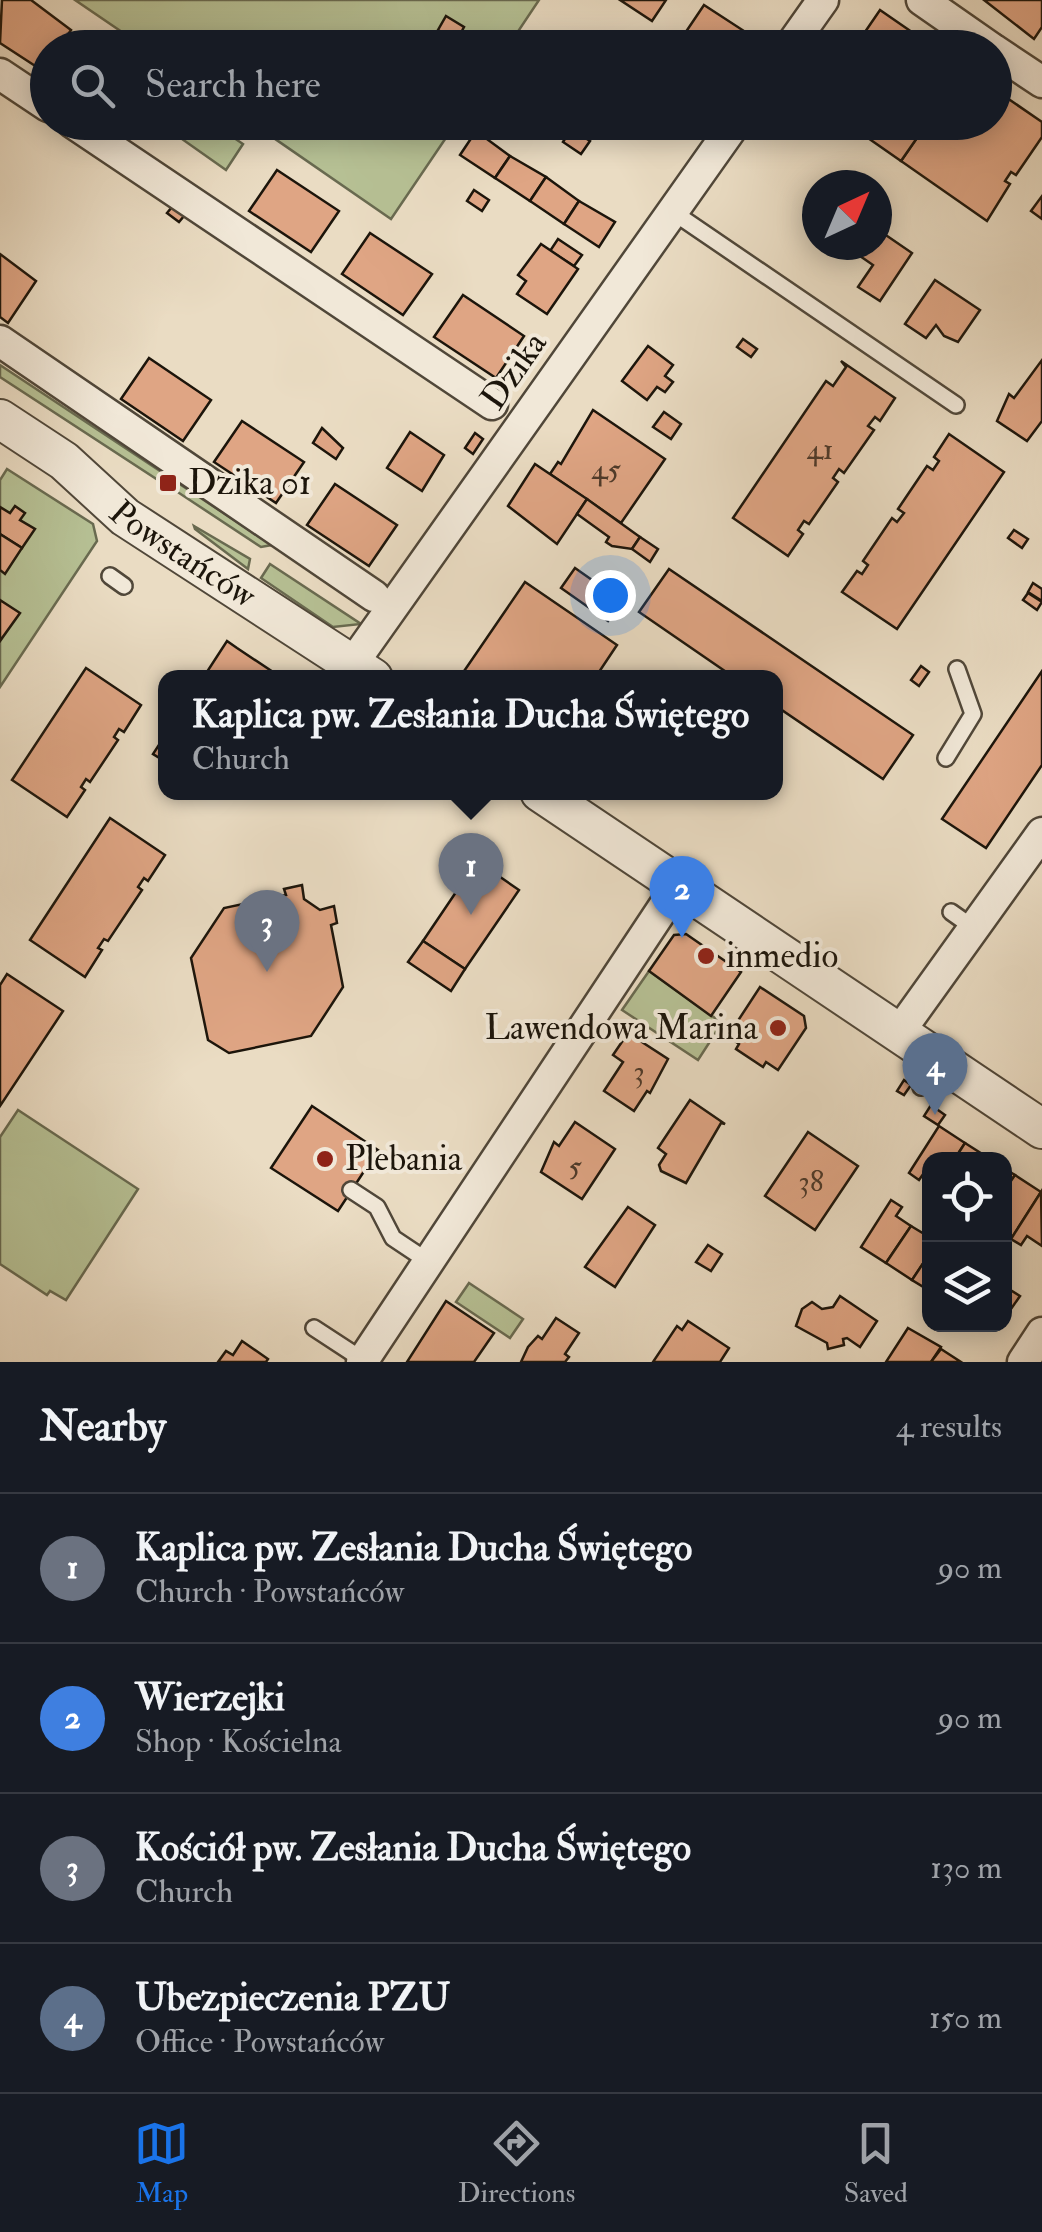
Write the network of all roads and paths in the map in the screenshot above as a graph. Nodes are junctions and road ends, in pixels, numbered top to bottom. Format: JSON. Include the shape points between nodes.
{"nodes":[{"id":1,"x":823,"y":0,"type":"edge"},
{"id":2,"x":922,"y":0,"type":"edge"},
{"id":3,"x":802,"y":30,"type":"edge"},
{"id":4,"x":965,"y":30,"type":"edge"},
{"id":5,"x":1012,"y":62,"type":"edge"},
{"id":6,"x":0,"y":74,"type":"edge"},
{"id":7,"x":1042,"y":82,"type":"edge"},
{"id":8,"x":30,"y":94,"type":"edge"},
{"id":9,"x":99,"y":140,"type":"edge"},
{"id":10,"x":723,"y":140,"type":"edge"},
{"id":11,"x":673,"y":212,"type":"junction"},
{"id":12,"x":0,"y":341,"type":"edge"},
{"id":13,"x":492,"y":404,"type":"dead end"},
{"id":14,"x":956,"y":406,"type":"dead end"},
{"id":15,"x":0,"y":419,"type":"edge"},
{"id":16,"x":110,"y":576,"type":"dead end"},
{"id":17,"x":124,"y":586,"type":"dead end"},
{"id":18,"x":374,"y":596,"type":"dead end"},
{"id":19,"x":957,"y":669,"type":"dead end"},
{"id":20,"x":363,"y":670,"type":"edge"},
{"id":21,"x":946,"y":758,"type":"dead end"},
{"id":22,"x":552,"y":800,"type":"edge"},
{"id":23,"x":1042,"y":833,"type":"edge"},
{"id":24,"x":677,"y":886,"type":"junction"},
{"id":25,"x":897,"y":1035,"type":"junction"},
{"id":26,"x":1042,"y":1129,"type":"edge"},
{"id":27,"x":352,"y":1190,"type":"dead end"},
{"id":28,"x":428,"y":1262,"type":"junction"},
{"id":29,"x":314,"y":1328,"type":"dead end"},
{"id":30,"x":1042,"y":1333,"type":"edge"},
{"id":31,"x":363,"y":1361,"type":"edge"},
{"id":32,"x":1023,"y":1362,"type":"edge"}],
"edges":[{"from":1,"to":3,"type":"street"},
{"from":2,"to":4,"type":"street"},
{"from":5,"to":7,"type":"street"},
{"from":6,"to":8,"type":"street"},
{"from":9,"to":13,"type":"street"},
{"from":10,"to":11,"type":"street","name":"Dzika"},
{"from":11,"to":14,"type":"lane"},
{"from":11,"to":20,"type":"street","name":"Dzika","via":[[577,330]]},
{"from":12,"to":18,"type":"street"},
{"from":15,"to":20,"type":"street","name":"Powstańców","via":[[64,461],[99,498],[159,540]]},
{"from":16,"to":17,"type":"lane"},
{"from":19,"to":21,"type":"lane","via":[[973,714]]},
{"from":22,"to":24,"type":"street"},
{"from":23,"to":25,"type":"street","via":[[963,921]]},
{"from":24,"to":25,"type":"street"},
{"from":24,"to":28,"type":"street"},
{"from":25,"to":26,"type":"street","via":[[929,1075]]},
{"from":27,"to":28,"type":"lane","via":[[377,1208],[392,1238]]},
{"from":28,"to":31,"type":"street"},
{"from":29,"to":31,"type":"lane"},
{"from":30,"to":32,"type":"street"}]}
